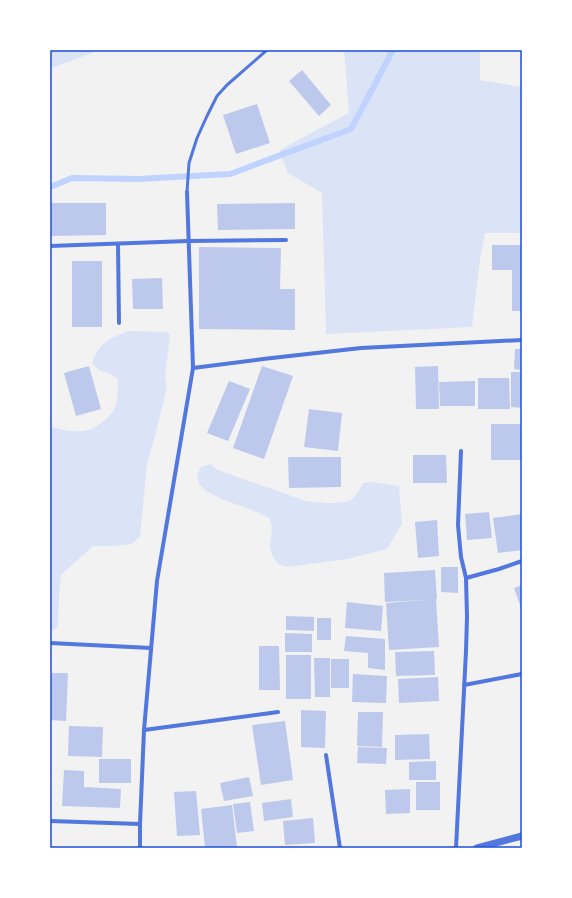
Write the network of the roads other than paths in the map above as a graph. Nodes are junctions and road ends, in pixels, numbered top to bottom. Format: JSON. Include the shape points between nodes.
{"nodes":[{"id":1,"x":267,"y":50,"type":"edge"},
{"id":2,"x":187,"y":192,"type":"joint"},
{"id":3,"x":286,"y":240,"type":"dead end"},
{"id":4,"x":188,"y":241,"type":"junction"},
{"id":5,"x":118,"y":244,"type":"junction"},
{"id":6,"x":50,"y":246,"type":"edge"},
{"id":7,"x":119,"y":323,"type":"dead end"},
{"id":8,"x":522,"y":340,"type":"edge"},
{"id":9,"x":193,"y":368,"type":"junction"},
{"id":10,"x":461,"y":451,"type":"dead end"},
{"id":11,"x":522,"y":561,"type":"edge"},
{"id":12,"x":466,"y":578,"type":"junction"},
{"id":13,"x":50,"y":643,"type":"edge"},
{"id":14,"x":151,"y":648,"type":"junction"},
{"id":15,"x":522,"y":674,"type":"edge"},
{"id":16,"x":464,"y":685,"type":"junction"},
{"id":17,"x":278,"y":712,"type":"dead end"},
{"id":18,"x":144,"y":730,"type":"junction"},
{"id":19,"x":326,"y":755,"type":"dead end"},
{"id":20,"x":50,"y":821,"type":"edge"},
{"id":21,"x":140,"y":824,"type":"junction"},
{"id":22,"x":522,"y":836,"type":"edge"},
{"id":23,"x":140,"y":848,"type":"edge"},
{"id":24,"x":340,"y":848,"type":"edge"},
{"id":25,"x":456,"y":848,"type":"edge"},
{"id":26,"x":477,"y":848,"type":"edge"}],
"edges":[{"from":1,"to":2,"type":"lane","via":[[217,96],[197,138],[189,163]]},
{"from":2,"to":4,"type":"street"},
{"from":3,"to":4,"type":"street"},
{"from":4,"to":5,"type":"street"},
{"from":4,"to":9,"type":"street"},
{"from":5,"to":6,"type":"street"},
{"from":5,"to":7,"type":"street"},
{"from":8,"to":9,"type":"street","via":[[361,348]]},
{"from":9,"to":14,"type":"street","via":[[156,581]]},
{"from":10,"to":12,"type":"street","via":[[458,525]]},
{"from":11,"to":12,"type":"street"},
{"from":12,"to":16,"type":"street"},
{"from":13,"to":14,"type":"street"},
{"from":14,"to":18,"type":"street"},
{"from":15,"to":16,"type":"street"},
{"from":16,"to":25,"type":"street"},
{"from":17,"to":18,"type":"street"},
{"from":18,"to":21,"type":"street"},
{"from":19,"to":24,"type":"street"},
{"from":20,"to":21,"type":"street"},
{"from":21,"to":23,"type":"street"},
{"from":22,"to":26,"type":"street"}]}
